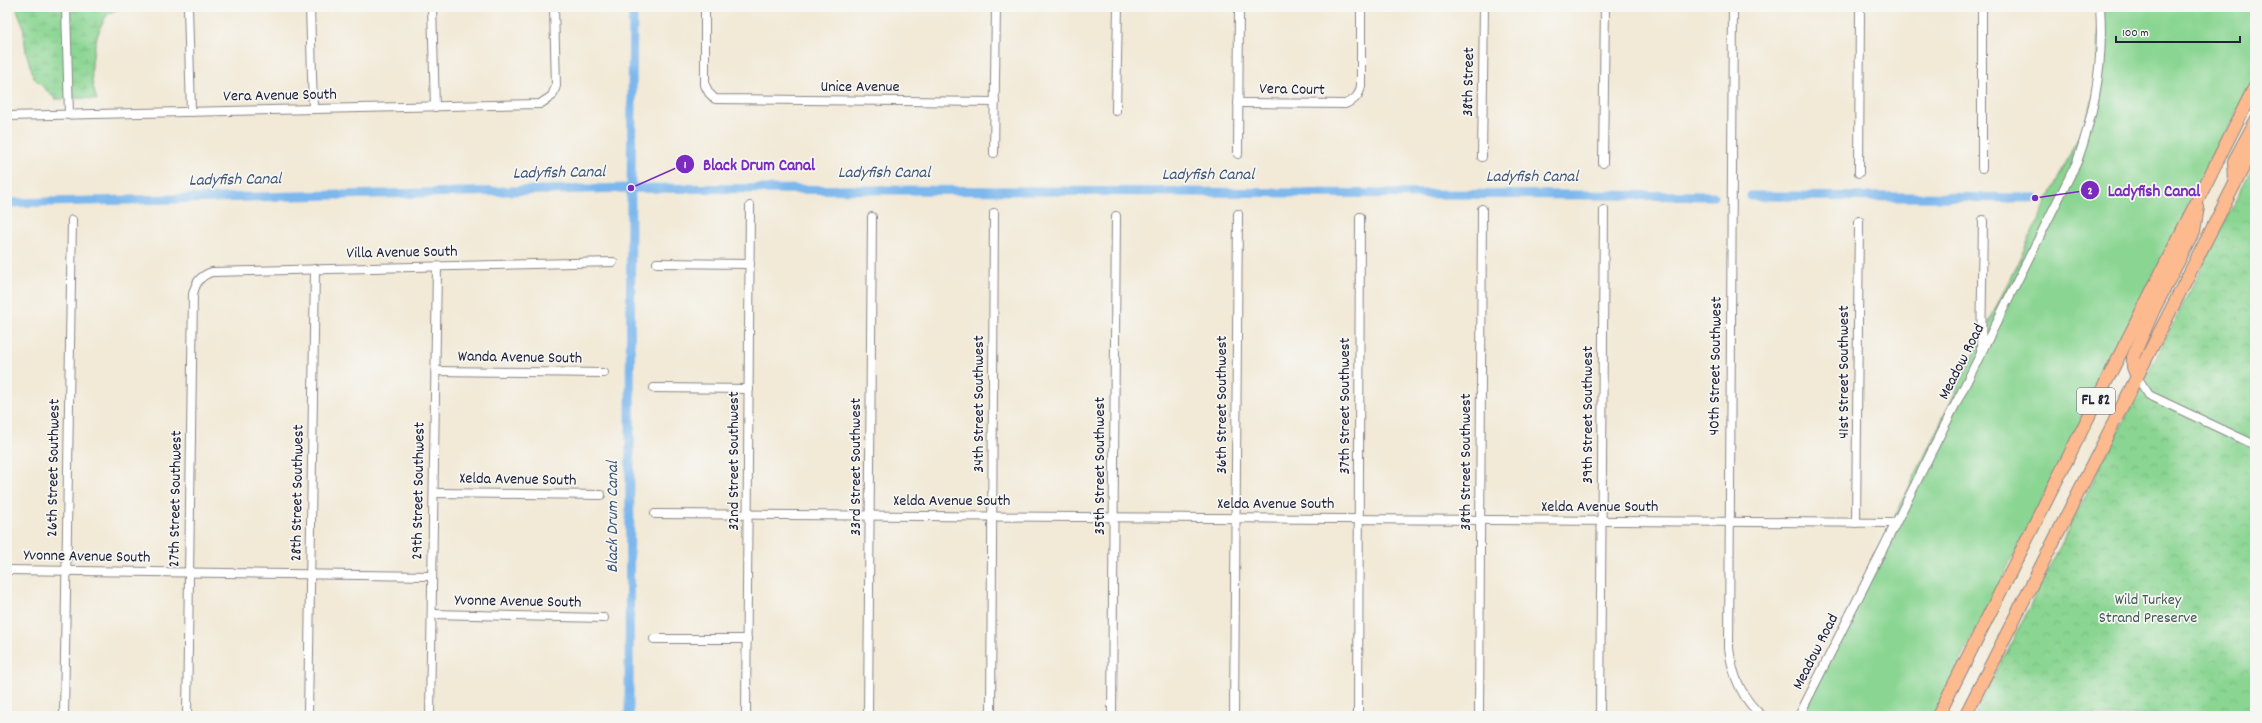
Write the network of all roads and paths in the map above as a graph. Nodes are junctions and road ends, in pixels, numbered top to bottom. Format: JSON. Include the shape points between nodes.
{"nodes":[{"id":1,"x":66,"y":7,"type":"edge"},
{"id":2,"x":188,"y":7,"type":"edge"},
{"id":3,"x":310,"y":7,"type":"edge"},
{"id":4,"x":432,"y":7,"type":"edge"},
{"id":5,"x":554,"y":7,"type":"edge"},
{"id":6,"x":704,"y":7,"type":"edge"},
{"id":7,"x":996,"y":7,"type":"edge"},
{"id":8,"x":1118,"y":7,"type":"edge"},
{"id":9,"x":1240,"y":7,"type":"edge"},
{"id":10,"x":1361,"y":7,"type":"edge"},
{"id":11,"x":1484,"y":7,"type":"edge"},
{"id":12,"x":1605,"y":7,"type":"edge"},
{"id":13,"x":1733,"y":7,"type":"edge"},
{"id":14,"x":1860,"y":7,"type":"edge"},
{"id":15,"x":1982,"y":7,"type":"edge"},
{"id":16,"x":2100,"y":7,"type":"edge"},
{"id":17,"x":2255,"y":86,"type":"edge"},
{"id":18,"x":995,"y":102,"type":"junction"},
{"id":19,"x":1238,"y":103,"type":"junction"},
{"id":20,"x":435,"y":107,"type":"junction"},
{"id":21,"x":313,"y":110,"type":"junction"},
{"id":22,"x":1116,"y":111,"type":"dead end"},
{"id":23,"x":191,"y":112,"type":"junction"},
{"id":24,"x":69,"y":115,"type":"junction"},
{"id":25,"x":7,"y":116,"type":"edge"},
{"id":26,"x":2255,"y":122,"type":"edge"},
{"id":27,"x":2255,"y":144,"type":"edge"},
{"id":28,"x":994,"y":153,"type":"dead end"},
{"id":29,"x":1238,"y":154,"type":"dead end"},
{"id":30,"x":1482,"y":157,"type":"dead end"},
{"id":31,"x":1603,"y":163,"type":"dead end"},
{"id":32,"x":1982,"y":168,"type":"dead end"},
{"id":33,"x":1859,"y":173,"type":"dead end"},
{"id":34,"x":2235,"y":182,"type":"junction"},
{"id":35,"x":2200,"y":194,"type":"junction"},
{"id":36,"x":750,"y":206,"type":"dead end"},
{"id":37,"x":1482,"y":209,"type":"dead end"},
{"id":38,"x":1604,"y":210,"type":"dead end"},
{"id":39,"x":994,"y":213,"type":"dead end"},
{"id":40,"x":1238,"y":214,"type":"dead end"},
{"id":41,"x":1116,"y":216,"type":"dead end"},
{"id":42,"x":872,"y":217,"type":"dead end"},
{"id":43,"x":1360,"y":217,"type":"dead end"},
{"id":44,"x":72,"y":220,"type":"dead end"},
{"id":45,"x":1984,"y":220,"type":"dead end"},
{"id":46,"x":1859,"y":221,"type":"dead end"},
{"id":47,"x":613,"y":262,"type":"dead end"},
{"id":48,"x":657,"y":263,"type":"dead end"},
{"id":49,"x":750,"y":264,"type":"junction"},
{"id":50,"x":437,"y":267,"type":"junction"},
{"id":51,"x":315,"y":270,"type":"junction"},
{"id":52,"x":196,"y":283,"type":"joint"},
{"id":53,"x":1981,"y":355,"type":"junction"},
{"id":54,"x":436,"y":371,"type":"junction"},
{"id":55,"x":604,"y":373,"type":"dead end"},
{"id":56,"x":2137,"y":377,"type":"junction"},
{"id":57,"x":654,"y":388,"type":"dead end"},
{"id":58,"x":749,"y":389,"type":"junction"},
{"id":59,"x":2255,"y":445,"type":"edge"},
{"id":60,"x":434,"y":493,"type":"junction"},
{"id":61,"x":601,"y":495,"type":"dead end"},
{"id":62,"x":655,"y":514,"type":"dead end"},
{"id":63,"x":748,"y":514,"type":"junction"},
{"id":64,"x":870,"y":515,"type":"junction"},
{"id":65,"x":992,"y":516,"type":"junction"},
{"id":66,"x":1114,"y":517,"type":"junction"},
{"id":67,"x":1236,"y":518,"type":"junction"},
{"id":68,"x":1358,"y":518,"type":"junction"},
{"id":69,"x":1480,"y":520,"type":"junction"},
{"id":70,"x":1601,"y":521,"type":"junction"},
{"id":71,"x":1729,"y":522,"type":"junction"},
{"id":72,"x":1856,"y":522,"type":"junction"},
{"id":73,"x":1896,"y":523,"type":"junction"},
{"id":74,"x":7,"y":570,"type":"edge"},
{"id":75,"x":66,"y":570,"type":"junction"},
{"id":76,"x":189,"y":572,"type":"junction"},
{"id":77,"x":311,"y":574,"type":"junction"},
{"id":78,"x":431,"y":576,"type":"junction"},
{"id":79,"x":432,"y":614,"type":"junction"},
{"id":80,"x":604,"y":618,"type":"dead end"},
{"id":81,"x":654,"y":639,"type":"dead end"},
{"id":82,"x":747,"y":639,"type":"junction"},
{"id":83,"x":64,"y":716,"type":"edge"},
{"id":84,"x":187,"y":716,"type":"edge"},
{"id":85,"x":308,"y":716,"type":"edge"},
{"id":86,"x":430,"y":716,"type":"edge"},
{"id":87,"x":746,"y":716,"type":"edge"},
{"id":88,"x":868,"y":716,"type":"edge"},
{"id":89,"x":990,"y":716,"type":"edge"},
{"id":90,"x":1112,"y":716,"type":"edge"},
{"id":91,"x":1234,"y":716,"type":"edge"},
{"id":92,"x":1358,"y":716,"type":"edge"},
{"id":93,"x":1479,"y":716,"type":"edge"},
{"id":94,"x":1600,"y":716,"type":"edge"},
{"id":95,"x":1762,"y":716,"type":"edge"},
{"id":96,"x":1800,"y":716,"type":"edge"},
{"id":97,"x":1938,"y":716,"type":"edge"},
{"id":98,"x":1965,"y":716,"type":"edge"}],
"edges":[{"from":1,"to":24,"type":"street"},
{"from":2,"to":23,"type":"street"},
{"from":3,"to":21,"type":"street"},
{"from":4,"to":20,"type":"street"},
{"from":5,"to":20,"type":"street","name":"Vera Avenue South","via":[[556,86],[552,96],[540,104]]},
{"from":6,"to":18,"type":"street","name":"Unice Avenue","via":[[705,85],[708,93],[715,99]]},
{"from":7,"to":18,"type":"street"},
{"from":8,"to":22,"type":"street"},
{"from":9,"to":19,"type":"street"},
{"from":10,"to":19,"type":"street","name":"Vera Court","via":[[1361,86],[1353,101],[1345,104]]},
{"from":11,"to":30,"type":"street","name":"38th Street"},
{"from":12,"to":31,"type":"street"},
{"from":13,"to":71,"type":"street","name":"40th Street Southwest"},
{"from":14,"to":33,"type":"street"},
{"from":15,"to":32,"type":"street"},
{"from":16,"to":53,"type":"street","name":"Meadow Road","via":[[2100,64],[2096,94],[2084,143],[2065,189]]},
{"from":17,"to":35,"type":"highway","number":"FL 82"},
{"from":18,"to":28,"type":"street"},
{"from":19,"to":29,"type":"street"},
{"from":20,"to":21,"type":"street","name":"Vera Avenue South"},
{"from":21,"to":23,"type":"street","name":"Vera Avenue South"},
{"from":23,"to":24,"type":"street","name":"Vera Avenue South"},
{"from":24,"to":25,"type":"street","name":"Vera Avenue South"},
{"from":26,"to":34,"type":"highway","via":[[2234,161]]},
{"from":27,"to":34,"type":"highway","number":"FL 82"},
{"from":34,"to":56,"type":"highway","number":"FL 82"},
{"from":35,"to":56,"type":"highway","via":[[2194,231],[2154,309],[2133,357]]},
{"from":35,"to":97,"type":"highway","number":"FL 82"},
{"from":36,"to":49,"type":"street","name":"32nd Street Southwest"},
{"from":37,"to":69,"type":"street","name":"38th Street Southwest"},
{"from":38,"to":70,"type":"street","name":"39th Street Southwest"},
{"from":39,"to":65,"type":"street","name":"34th Street Southwest"},
{"from":40,"to":67,"type":"street","name":"36th Street Southwest"},
{"from":41,"to":66,"type":"street","name":"35th Street Southwest"},
{"from":42,"to":64,"type":"street","name":"33rd Street Southwest"},
{"from":43,"to":68,"type":"street","name":"37th Street Southwest"},
{"from":44,"to":75,"type":"street","name":"26th Street Southwest"},
{"from":45,"to":53,"type":"street"},
{"from":46,"to":72,"type":"street","name":"41st Street Southwest"},
{"from":47,"to":50,"type":"street","name":"Villa Avenue South"},
{"from":48,"to":49,"type":"street"},
{"from":49,"to":58,"type":"street","name":"32nd Street Southwest"},
{"from":50,"to":51,"type":"street","name":"Villa Avenue South"},
{"from":50,"to":54,"type":"street","name":"29th Street Southwest"},
{"from":51,"to":52,"type":"street","name":"Villa Avenue South","via":[[212,272],[203,275]]},
{"from":51,"to":77,"type":"street","name":"28th Street Southwest"},
{"from":52,"to":76,"type":"street","name":"27th Street Southwest","via":[[193,294]]},
{"from":53,"to":73,"type":"street","name":"Meadow Road"},
{"from":54,"to":55,"type":"street","name":"Wanda Avenue South"},
{"from":54,"to":60,"type":"street","name":"29th Street Southwest"},
{"from":56,"to":59,"type":"street","via":[[2149,395]]},
{"from":56,"to":98,"type":"highway","number":"FL 82"},
{"from":57,"to":58,"type":"street"},
{"from":58,"to":63,"type":"street","name":"32nd Street Southwest"},
{"from":60,"to":61,"type":"street","name":"Xelda Avenue South"},
{"from":60,"to":78,"type":"street","name":"29th Street Southwest"},
{"from":62,"to":63,"type":"street","name":"Xelda Avenue South"},
{"from":63,"to":64,"type":"street","name":"Xelda Avenue South"},
{"from":63,"to":82,"type":"street","name":"32nd Street Southwest"},
{"from":64,"to":65,"type":"street","name":"Xelda Avenue South"},
{"from":64,"to":88,"type":"street","name":"33rd Street Southwest"},
{"from":65,"to":66,"type":"street","name":"Xelda Avenue South"},
{"from":65,"to":89,"type":"street","name":"34th Street Southwest"},
{"from":66,"to":67,"type":"street","name":"Xelda Avenue South"},
{"from":66,"to":90,"type":"street","name":"35th Street Southwest"},
{"from":67,"to":68,"type":"street","name":"Xelda Avenue South"},
{"from":67,"to":91,"type":"street","name":"36th Street Southwest"},
{"from":68,"to":69,"type":"street","name":"Xelda Avenue South"},
{"from":68,"to":92,"type":"street","name":"37th Street Southwest"},
{"from":69,"to":70,"type":"street","name":"Xelda Avenue South"},
{"from":69,"to":93,"type":"street","name":"38th Street Southwest"},
{"from":70,"to":71,"type":"street","name":"Xelda Avenue South"},
{"from":70,"to":94,"type":"street","name":"39th Street Southwest"},
{"from":71,"to":72,"type":"street","name":"Xelda Avenue South"},
{"from":71,"to":95,"type":"street","name":"40th Street Southwest","via":[[1730,658],[1741,691]]},
{"from":72,"to":73,"type":"street","name":"Xelda Avenue South"},
{"from":73,"to":96,"type":"street","name":"Meadow Road"},
{"from":74,"to":75,"type":"street","name":"Yvonne Avenue South"},
{"from":75,"to":76,"type":"street","name":"Yvonne Avenue South"},
{"from":75,"to":83,"type":"street","name":"26th Street Southwest"},
{"from":76,"to":77,"type":"street","name":"Yvonne Avenue South"},
{"from":76,"to":84,"type":"street","name":"27th Street Southwest"},
{"from":77,"to":78,"type":"street","name":"Yvonne Avenue South"},
{"from":77,"to":85,"type":"street","name":"28th Street Southwest"},
{"from":78,"to":79,"type":"street","name":"29th Street Southwest"},
{"from":79,"to":80,"type":"street","name":"Yvonne Avenue South"},
{"from":79,"to":86,"type":"street","name":"29th Street Southwest"},
{"from":81,"to":82,"type":"street"},
{"from":82,"to":87,"type":"street","name":"32nd Street Southwest"}]}
